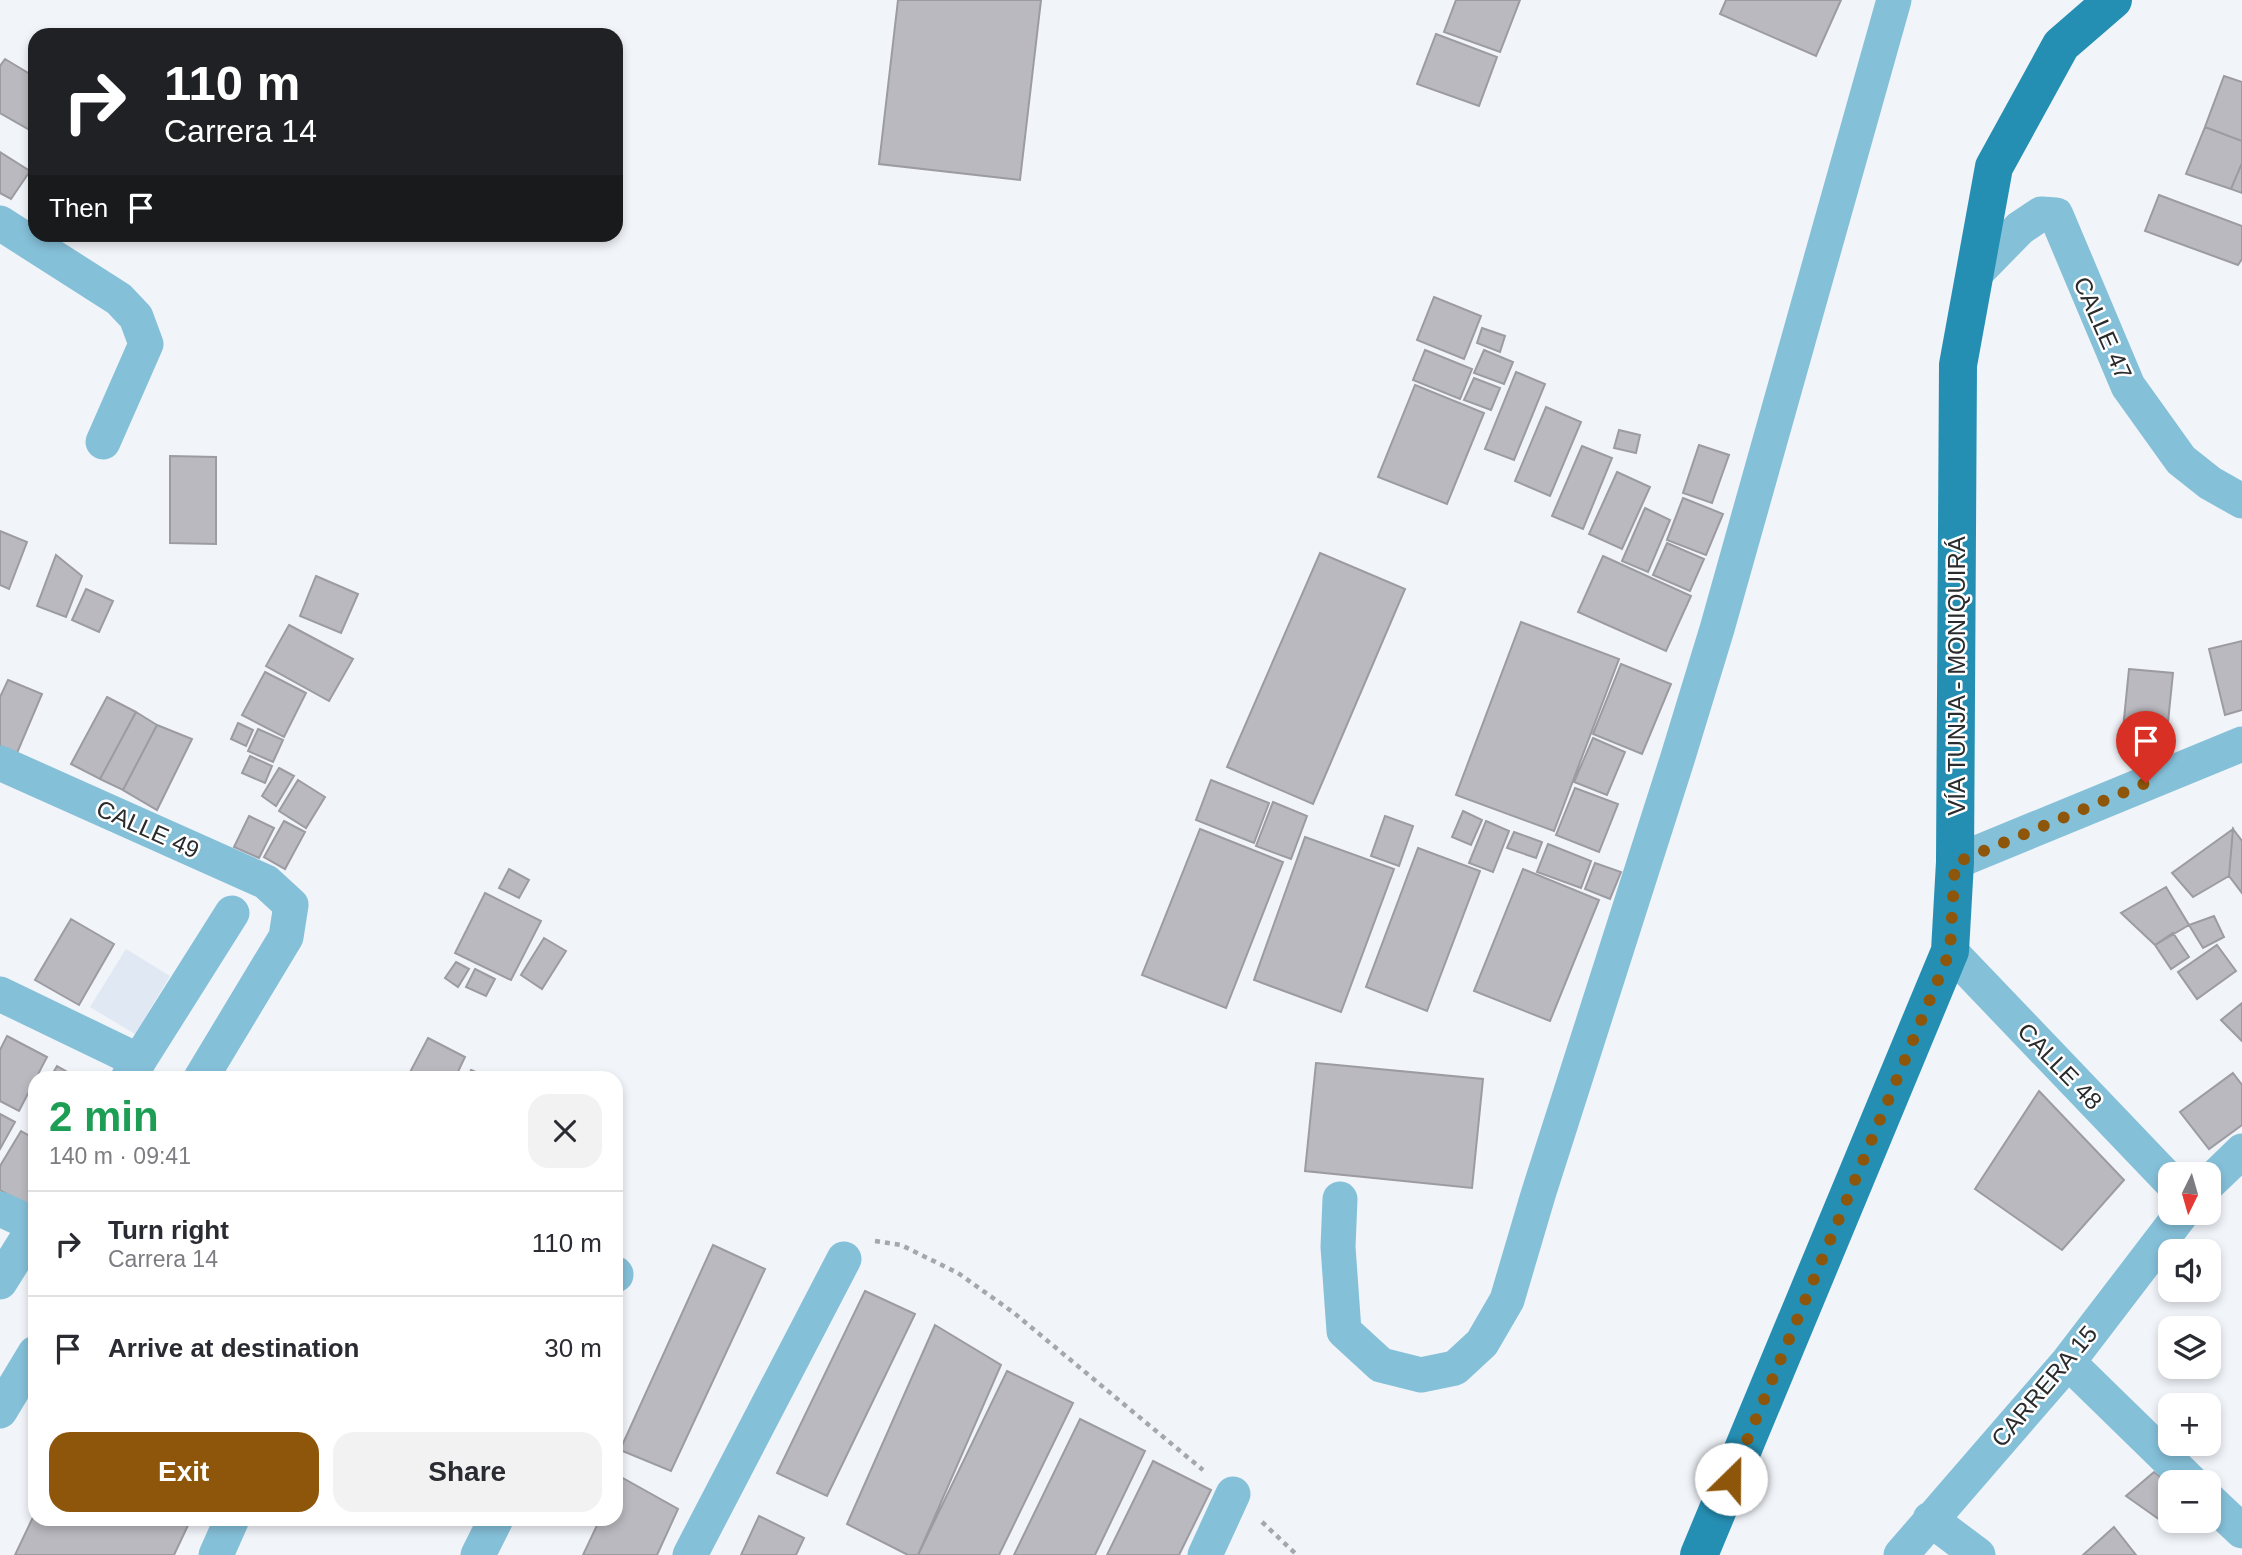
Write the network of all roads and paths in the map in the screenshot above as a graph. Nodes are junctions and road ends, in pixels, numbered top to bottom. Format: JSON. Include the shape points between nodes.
{"nodes":[{"id":1,"x":1894,"y":0,"type":"edge"},
{"id":2,"x":2113,"y":0,"type":"edge"},
{"id":3,"x":0,"y":223,"type":"edge"},
{"id":4,"x":28,"y":241,"type":"edge"},
{"id":5,"x":30,"y":242,"type":"edge"},
{"id":6,"x":1974,"y":275,"type":"junction"},
{"id":7,"x":103,"y":442,"type":"dead end"},
{"id":8,"x":2242,"y":501,"type":"edge"},
{"id":9,"x":2242,"y":744,"type":"edge"},
{"id":10,"x":0,"y":763,"type":"edge"},
{"id":11,"x":1955,"y":863,"type":"junction"},
{"id":12,"x":232,"y":913,"type":"dead end"},
{"id":13,"x":1950,"y":951,"type":"junction"},
{"id":14,"x":0,"y":994,"type":"edge"},
{"id":15,"x":133,"y":1070,"type":"edge"},
{"id":16,"x":205,"y":1071,"type":"edge"},
{"id":17,"x":2242,"y":1151,"type":"edge"},
{"id":18,"x":2158,"y":1168,"type":"edge"},
{"id":19,"x":2221,"y":1171,"type":"edge"},
{"id":20,"x":1340,"y":1199,"type":"dead end"},
{"id":21,"x":0,"y":1209,"type":"edge"},
{"id":22,"x":28,"y":1223,"type":"edge"},
{"id":23,"x":2173,"y":1225,"type":"edge"},
{"id":24,"x":28,"y":1237,"type":"edge"},
{"id":25,"x":844,"y":1259,"type":"joint"},
{"id":26,"x":0,"y":1282,"type":"edge"},
{"id":27,"x":2068,"y":1362,"type":"junction"},
{"id":28,"x":28,"y":1364,"type":"edge"},
{"id":29,"x":0,"y":1410,"type":"edge"},
{"id":30,"x":2180,"y":1470,"type":"edge"},
{"id":31,"x":1233,"y":1494,"type":"junction"},
{"id":32,"x":2221,"y":1511,"type":"edge"},
{"id":33,"x":1930,"y":1519,"type":"junction"},
{"id":34,"x":229,"y":1526,"type":"edge"},
{"id":35,"x":492,"y":1526,"type":"edge"},
{"id":36,"x":2242,"y":1531,"type":"edge"},
{"id":37,"x":216,"y":1555,"type":"edge"},
{"id":38,"x":478,"y":1555,"type":"edge"},
{"id":39,"x":690,"y":1555,"type":"edge"},
{"id":40,"x":1205,"y":1555,"type":"edge"},
{"id":41,"x":1297,"y":1555,"type":"edge"},
{"id":42,"x":1699,"y":1555,"type":"edge"},
{"id":43,"x":1901,"y":1555,"type":"edge"},
{"id":44,"x":1978,"y":1555,"type":"edge"}],
"edges":[{"from":1,"to":20,"type":"street","via":[[1713,642],[1507,1300],[1482,1343],[1455,1368],[1421,1375],[1381,1365],[1344,1331]]},
{"from":2,"to":6,"type":"main road","name":"VÍA TUNJA - MONIQUIRÁ","via":[[2061,45],[1994,167]]},
{"from":3,"to":4,"type":"street"},
{"from":5,"to":7,"type":"street","via":[[119,299],[136,317],[146,344]]},
{"from":6,"to":8,"type":"street","name":"CALLE 47","via":[[2020,228],[2041,214],[2056,215],[2129,386],[2181,460]]},
{"from":6,"to":11,"type":"main road","name":"VÍA TUNJA - MONIQUIRÁ","via":[[1958,365]]},
{"from":9,"to":11,"type":"street"},
{"from":10,"to":16,"type":"street","name":"CALLE 49","via":[[266,882],[291,905],[286,937]]},
{"from":11,"to":13,"type":"main road","name":"VÍA TUNJA - MONIQUIRÁ"},
{"from":12,"to":15,"type":"street"},
{"from":13,"to":18,"type":"street","name":"CALLE 48"},
{"from":13,"to":42,"type":"main road","name":"VÍA TUNJA - MONIQUIRÁ"},
{"from":14,"to":15,"type":"street"},
{"from":17,"to":19,"type":"street"},
{"from":21,"to":22,"type":"street"},
{"from":23,"to":27,"type":"street","name":"CARRERA 15"},
{"from":24,"to":26,"type":"street"},
{"from":25,"to":31,"type":"path","via":[[863,1244],[878,1240],[901,1245],[958,1273],[1014,1313]]},
{"from":25,"to":39,"type":"street"},
{"from":27,"to":30,"type":"street"},
{"from":27,"to":33,"type":"street","name":"CARRERA 15"},
{"from":28,"to":29,"type":"street"},
{"from":31,"to":40,"type":"street"},
{"from":31,"to":41,"type":"path"},
{"from":32,"to":36,"type":"street"},
{"from":33,"to":43,"type":"street","name":"CARRERA 15"},
{"from":33,"to":44,"type":"street"},
{"from":34,"to":37,"type":"street"},
{"from":35,"to":38,"type":"street"}]}
